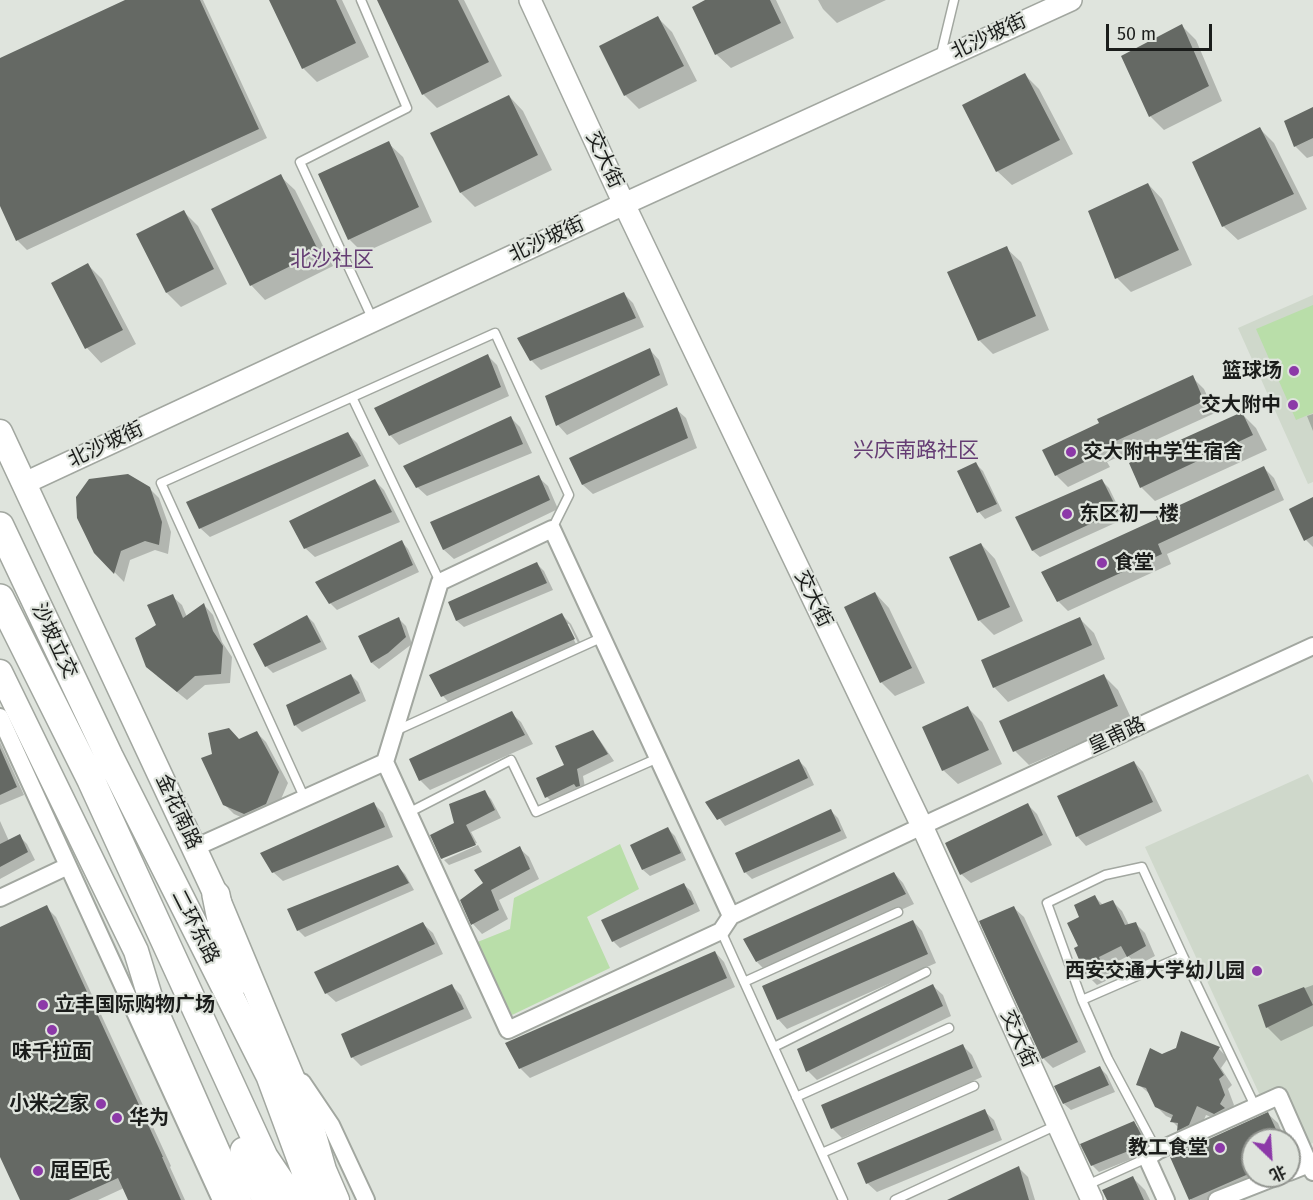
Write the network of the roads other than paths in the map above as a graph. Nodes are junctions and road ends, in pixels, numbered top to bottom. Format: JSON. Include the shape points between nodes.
{"nodes":[{"id":1,"x":361,"y":0,"type":"edge"},
{"id":2,"x":530,"y":0,"type":"edge"},
{"id":3,"x":954,"y":0,"type":"edge"},
{"id":4,"x":1071,"y":0,"type":"edge"},
{"id":5,"x":939,"y":60,"type":"junction"},
{"id":6,"x":624,"y":204,"type":"junction"},
{"id":7,"x":373,"y":322,"type":"junction"},
{"id":8,"x":352,"y":397,"type":"junction"},
{"id":9,"x":0,"y":432,"type":"edge"},
{"id":10,"x":25,"y":483,"type":"junction"},
{"id":11,"x":0,"y":526,"type":"edge"},
{"id":12,"x":552,"y":529,"type":"junction"},
{"id":13,"x":440,"y":582,"type":"junction"},
{"id":14,"x":0,"y":598,"type":"edge"},
{"id":15,"x":603,"y":637,"type":"junction"},
{"id":16,"x":1313,"y":646,"type":"edge"},
{"id":17,"x":0,"y":672,"type":"edge"},
{"id":18,"x":0,"y":717,"type":"edge"},
{"id":19,"x":394,"y":731,"type":"junction"},
{"id":20,"x":109,"y":756,"type":"joint"},
{"id":21,"x":658,"y":758,"type":"junction"},
{"id":22,"x":385,"y":762,"type":"junction"},
{"id":23,"x":91,"y":780,"type":"joint"},
{"id":24,"x":305,"y":799,"type":"junction"},
{"id":25,"x":408,"y":813,"type":"junction"},
{"id":26,"x":922,"y":826,"type":"junction"},
{"id":27,"x":194,"y":848,"type":"junction"},
{"id":28,"x":68,"y":866,"type":"junction"},
{"id":29,"x":216,"y":895,"type":"junction"},
{"id":30,"x":0,"y":898,"type":"edge"},
{"id":31,"x":898,"y":912,"type":"dead end"},
{"id":32,"x":731,"y":916,"type":"junction"},
{"id":33,"x":721,"y":931,"type":"junction"},
{"id":34,"x":1183,"y":956,"type":"junction"},
{"id":35,"x":926,"y":972,"type":"dead end"},
{"id":36,"x":744,"y":982,"type":"junction"},
{"id":37,"x":184,"y":983,"type":"junction"},
{"id":38,"x":1082,"y":1000,"type":"junction"},
{"id":39,"x":241,"y":1016,"type":"junction"},
{"id":40,"x":949,"y":1028,"type":"dead end"},
{"id":41,"x":774,"y":1047,"type":"junction"},
{"id":42,"x":283,"y":1052,"type":"junction"},
{"id":43,"x":270,"y":1076,"type":"junction"},
{"id":44,"x":974,"y":1086,"type":"dead end"},
{"id":45,"x":796,"y":1097,"type":"junction"},
{"id":46,"x":1255,"y":1106,"type":"junction"},
{"id":47,"x":309,"y":1118,"type":"junction"},
{"id":48,"x":1057,"y":1125,"type":"junction"},
{"id":49,"x":822,"y":1153,"type":"junction"},
{"id":50,"x":1152,"y":1155,"type":"junction"},
{"id":51,"x":1312,"y":1166,"type":"edge"},
{"id":52,"x":1248,"y":1188,"type":"edge"},
{"id":53,"x":1088,"y":1193,"type":"edge"},
{"id":54,"x":221,"y":1200,"type":"edge"},
{"id":55,"x":239,"y":1200,"type":"edge"},
{"id":56,"x":266,"y":1200,"type":"edge"},
{"id":57,"x":293,"y":1200,"type":"edge"},
{"id":58,"x":316,"y":1200,"type":"edge"},
{"id":59,"x":337,"y":1200,"type":"edge"},
{"id":60,"x":366,"y":1200,"type":"edge"},
{"id":61,"x":843,"y":1200,"type":"edge"},
{"id":62,"x":895,"y":1200,"type":"edge"},
{"id":63,"x":1166,"y":1200,"type":"edge"},
{"id":64,"x":1217,"y":1200,"type":"edge"}],
"edges":[{"from":1,"to":7,"type":"lane","via":[[407,108],[300,162]]},
{"from":2,"to":6,"type":"street","name":"交大街"},
{"from":3,"to":5,"type":"lane"},
{"from":4,"to":5,"type":"street","name":"北沙坡街"},
{"from":5,"to":6,"type":"street","name":"北沙坡街"},
{"from":6,"to":7,"type":"street","name":"北沙坡街"},
{"from":6,"to":26,"type":"street","name":"交大街"},
{"from":7,"to":10,"type":"street","name":"北沙坡街"},
{"from":8,"to":12,"type":"lane","via":[[495,333],[569,495]]},
{"from":8,"to":13,"type":"lane"},
{"from":8,"to":24,"type":"lane","via":[[161,483]]},
{"from":9,"to":10,"type":"main road","name":"金花南路"},
{"from":10,"to":27,"type":"main road","name":"金花南路"},
{"from":11,"to":20,"type":"highway","name":"沙坡立交"},
{"from":12,"to":13,"type":"street"},
{"from":12,"to":15,"type":"street"},
{"from":13,"to":19,"type":"street"},
{"from":14,"to":23,"type":"highway","name":"沙坡立交"},
{"from":15,"to":19,"type":"lane"},
{"from":15,"to":21,"type":"street"},
{"from":16,"to":26,"type":"street","name":"皇甫路"},
{"from":17,"to":55,"type":"main road","via":[[136,951],[151,1000]]},
{"from":18,"to":28,"type":"street"},
{"from":19,"to":22,"type":"street"},
{"from":20,"to":39,"type":"highway","name":"二环东路"},
{"from":21,"to":25,"type":"lane","via":[[536,812],[511,760]]},
{"from":21,"to":32,"type":"street"},
{"from":22,"to":24,"type":"street"},
{"from":22,"to":25,"type":"street"},
{"from":23,"to":37,"type":"highway","name":"二环东路"},
{"from":24,"to":27,"type":"street"},
{"from":25,"to":33,"type":"street","via":[[508,1030]]},
{"from":26,"to":32,"type":"street","name":"皇甫路"},
{"from":26,"to":48,"type":"street","name":"交大街"},
{"from":27,"to":29,"type":"main road","name":"金花南路"},
{"from":28,"to":30,"type":"street"},
{"from":28,"to":54,"type":"street"},
{"from":29,"to":39,"type":"highway"},
{"from":29,"to":42,"type":"main road","name":"金花南路"},
{"from":31,"to":36,"type":"lane"},
{"from":32,"to":33,"type":"street"},
{"from":33,"to":36,"type":"lane"},
{"from":34,"to":38,"type":"lane"},
{"from":34,"to":38,"type":"lane","via":[[1142,867],[1105,875],[1047,903]]},
{"from":34,"to":46,"type":"lane"},
{"from":35,"to":41,"type":"lane"},
{"from":36,"to":41,"type":"lane"},
{"from":37,"to":56,"type":"highway","via":[[222,1102]]},
{"from":37,"to":57,"type":"highway","name":"二环东路","via":[[264,1157]]},
{"from":38,"to":50,"type":"lane"},
{"from":39,"to":43,"type":"highway","name":"二环东路"},
{"from":40,"to":45,"type":"lane"},
{"from":41,"to":45,"type":"lane"},
{"from":42,"to":47,"type":"main road","name":"金花南路"},
{"from":42,"to":60,"type":"street","via":[[331,1125]]},
{"from":43,"to":47,"type":"highway"},
{"from":43,"to":58,"type":"highway","name":"二环东路"},
{"from":44,"to":49,"type":"lane"},
{"from":45,"to":49,"type":"lane"},
{"from":46,"to":50,"type":"street"},
{"from":46,"to":51,"type":"street","via":[[1279,1095]]},
{"from":47,"to":59,"type":"main road","name":"金花南路"},
{"from":48,"to":53,"type":"street","name":"交大街"},
{"from":48,"to":62,"type":"lane"},
{"from":49,"to":61,"type":"lane"},
{"from":50,"to":53,"type":"lane"},
{"from":50,"to":63,"type":"street"},
{"from":52,"to":64,"type":"street"}]}
